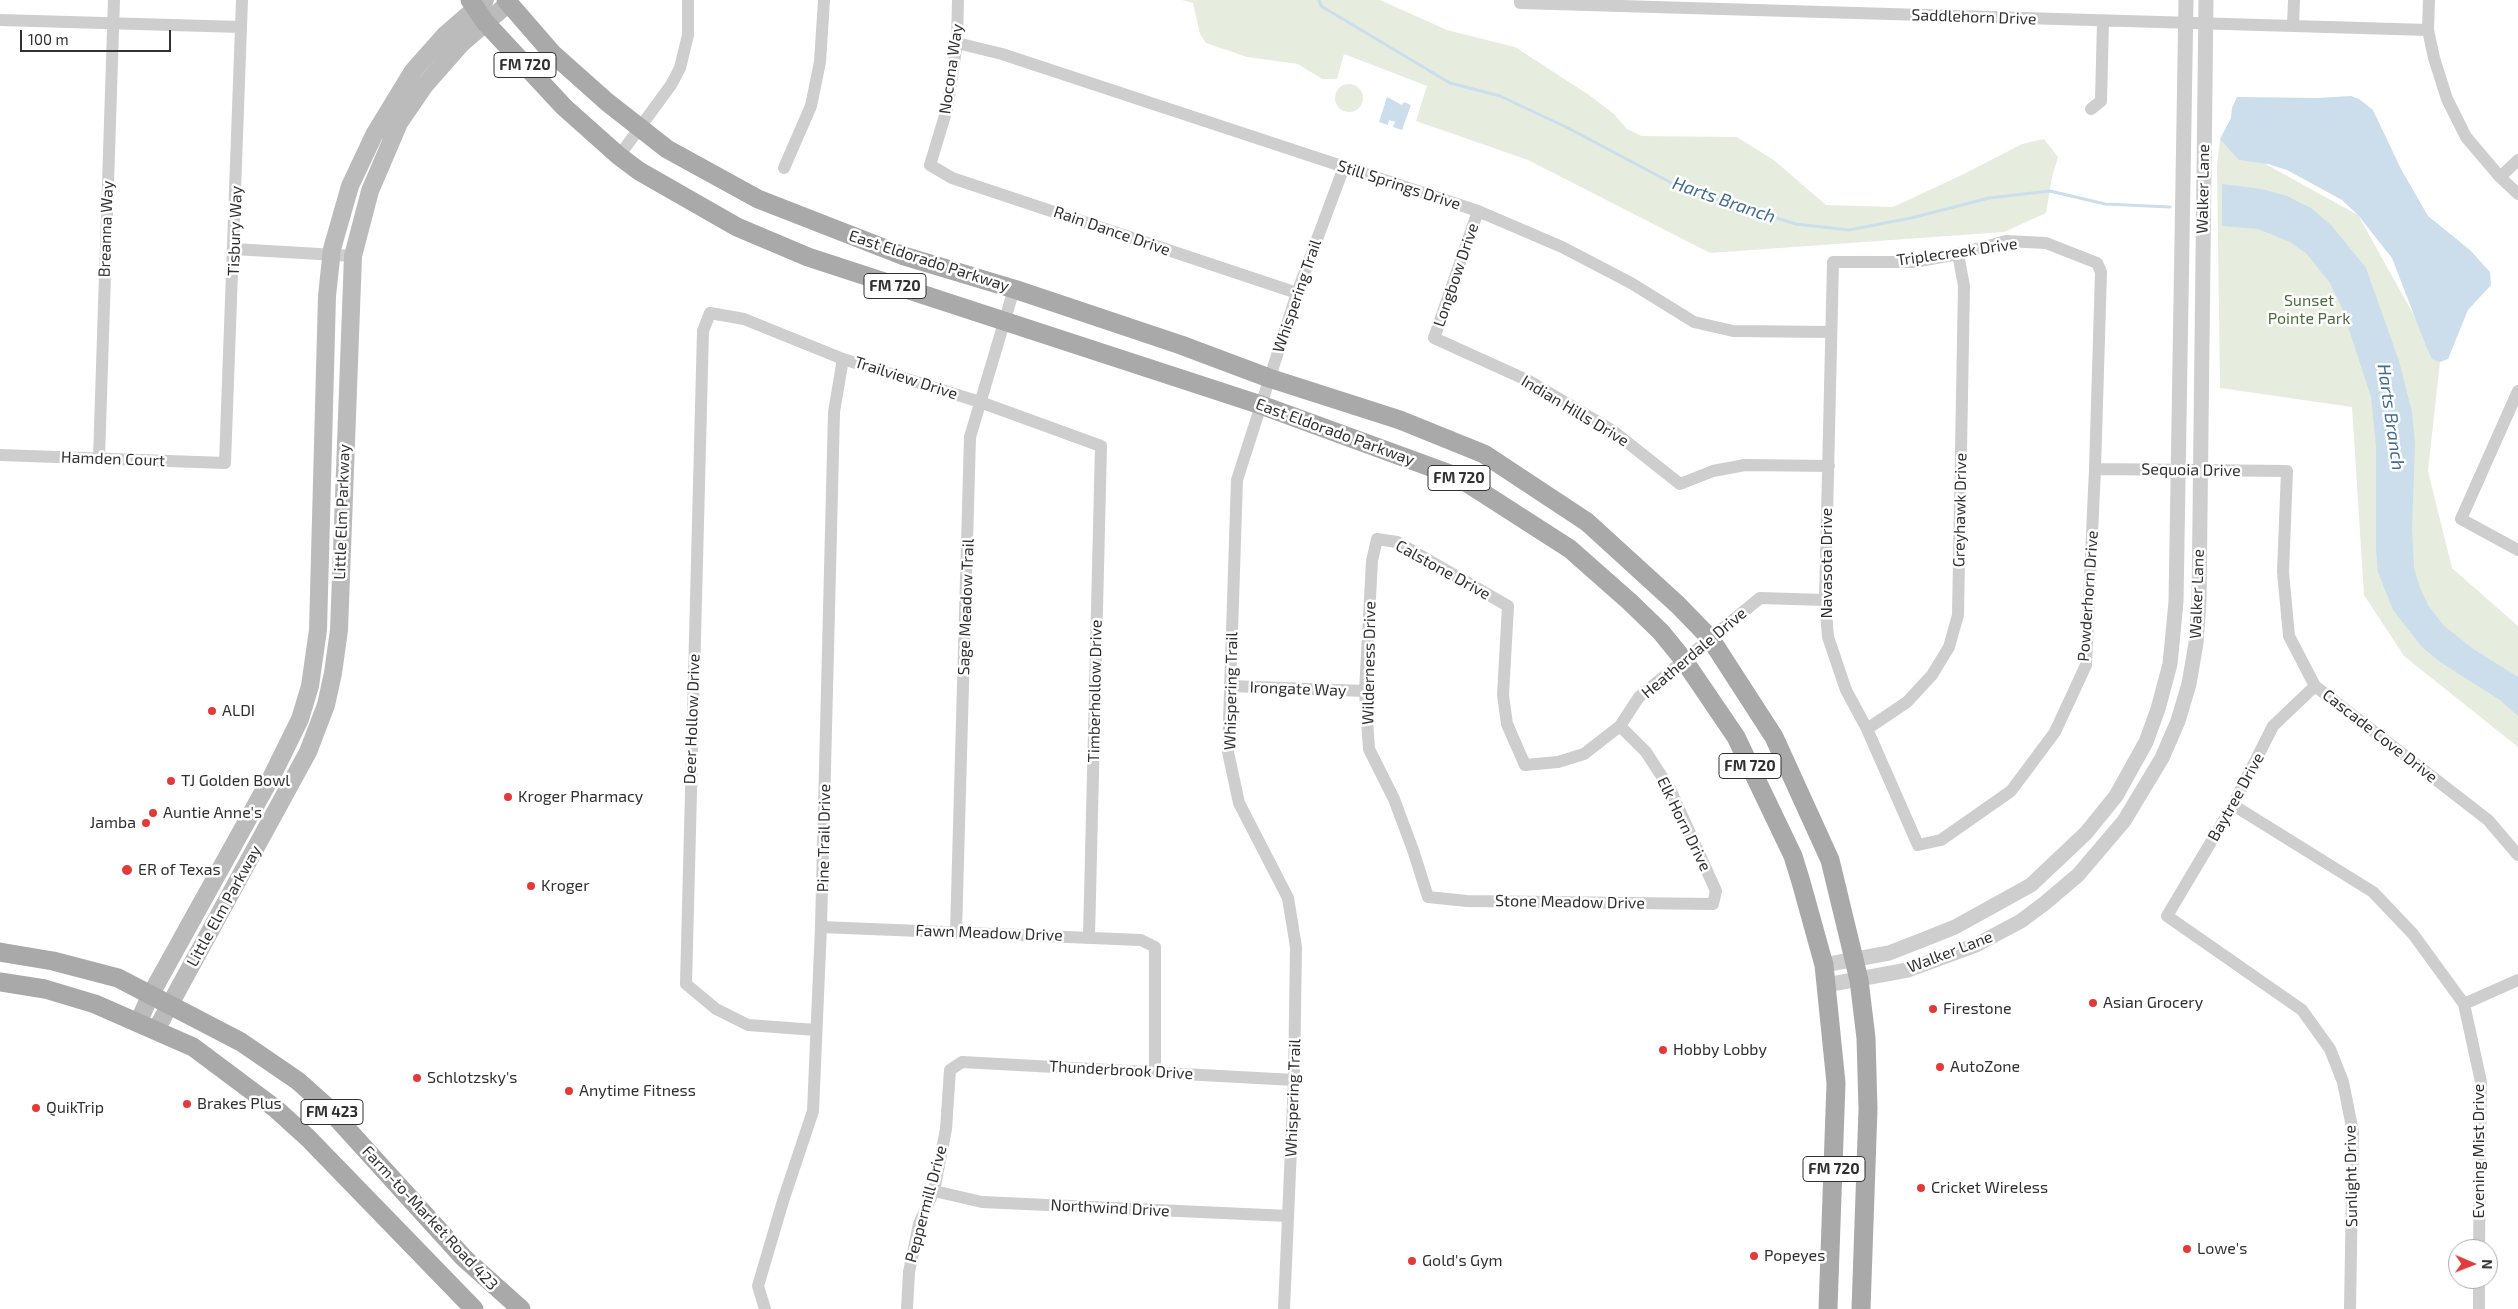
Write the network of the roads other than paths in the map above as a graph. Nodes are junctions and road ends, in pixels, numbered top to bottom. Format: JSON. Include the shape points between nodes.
{"nodes":[{"id":1,"x":114,"y":0,"type":"edge"},
{"id":2,"x":242,"y":0,"type":"edge"},
{"id":3,"x":688,"y":0,"type":"edge"},
{"id":4,"x":824,"y":0,"type":"edge"},
{"id":5,"x":958,"y":0,"type":"edge"},
{"id":6,"x":2186,"y":0,"type":"edge"},
{"id":7,"x":2206,"y":0,"type":"edge"},
{"id":8,"x":2294,"y":0,"type":"edge"},
{"id":9,"x":2429,"y":0,"type":"edge"},
{"id":10,"x":1520,"y":1,"type":"edge"},
{"id":11,"x":508,"y":2,"type":"edge"},
{"id":12,"x":479,"y":8,"type":"edge"},
{"id":13,"x":0,"y":20,"type":"edge"},
{"id":14,"x":2103,"y":21,"type":"junction"},
{"id":15,"x":112,"y":23,"type":"junction"},
{"id":16,"x":2185,"y":23,"type":"junction"},
{"id":17,"x":2206,"y":24,"type":"junction"},
{"id":18,"x":2293,"y":26,"type":"junction"},
{"id":19,"x":241,"y":27,"type":"junction"},
{"id":20,"x":2428,"y":30,"type":"junction"},
{"id":21,"x":958,"y":43,"type":"junction"},
{"id":22,"x":2091,"y":109,"type":"dead end"},
{"id":23,"x":639,"y":127,"type":"junction"},
{"id":24,"x":619,"y":156,"type":"junction"},
{"id":25,"x":2518,"y":160,"type":"edge"},
{"id":26,"x":930,"y":166,"type":"joint"},
{"id":27,"x":784,"y":168,"type":"dead end"},
{"id":28,"x":1344,"y":168,"type":"junction"},
{"id":29,"x":2500,"y":177,"type":"junction"},
{"id":30,"x":2518,"y":194,"type":"edge"},
{"id":31,"x":1478,"y":211,"type":"junction"},
{"id":32,"x":234,"y":249,"type":"junction"},
{"id":33,"x":331,"y":254,"type":"junction"},
{"id":34,"x":1958,"y":254,"type":"junction"},
{"id":35,"x":353,"y":256,"type":"junction"},
{"id":36,"x":1833,"y":262,"type":"joint"},
{"id":37,"x":2101,"y":272,"type":"joint"},
{"id":38,"x":1014,"y":289,"type":"junction"},
{"id":39,"x":1297,"y":293,"type":"junction"},
{"id":40,"x":710,"y":313,"type":"joint"},
{"id":41,"x":1004,"y":321,"type":"junction"},
{"id":42,"x":1831,"y":332,"type":"junction"},
{"id":43,"x":1434,"y":338,"type":"joint"},
{"id":44,"x":844,"y":359,"type":"junction"},
{"id":45,"x":1269,"y":378,"type":"junction"},
{"id":46,"x":2518,"y":391,"type":"edge"},
{"id":47,"x":980,"y":402,"type":"junction"},
{"id":48,"x":1261,"y":405,"type":"junction"},
{"id":49,"x":1101,"y":446,"type":"joint"},
{"id":50,"x":0,"y":455,"type":"edge"},
{"id":51,"x":99,"y":458,"type":"junction"},
{"id":52,"x":226,"y":463,"type":"joint"},
{"id":53,"x":1828,"y":466,"type":"junction"},
{"id":54,"x":2095,"y":469,"type":"junction"},
{"id":55,"x":2179,"y":470,"type":"junction"},
{"id":56,"x":2200,"y":470,"type":"junction"},
{"id":57,"x":2287,"y":471,"type":"joint"},
{"id":58,"x":1376,"y":539,"type":"joint"},
{"id":59,"x":2518,"y":550,"type":"edge"},
{"id":60,"x":319,"y":594,"type":"junction"},
{"id":61,"x":340,"y":594,"type":"junction"},
{"id":62,"x":1825,"y":600,"type":"junction"},
{"id":63,"x":1710,"y":638,"type":"junction"},
{"id":64,"x":1683,"y":659,"type":"junction"},
{"id":65,"x":1230,"y":686,"type":"junction"},
{"id":66,"x":2315,"y":686,"type":"junction"},
{"id":67,"x":1366,"y":691,"type":"junction"},
{"id":68,"x":1620,"y":726,"type":"junction"},
{"id":69,"x":1867,"y":729,"type":"junction"},
{"id":70,"x":1525,"y":765,"type":"joint"},
{"id":71,"x":2233,"y":805,"type":"junction"},
{"id":72,"x":1918,"y":845,"type":"joint"},
{"id":73,"x":2518,"y":855,"type":"edge"},
{"id":74,"x":1428,"y":897,"type":"joint"},
{"id":75,"x":1713,"y":904,"type":"joint"},
{"id":76,"x":2167,"y":916,"type":"joint"},
{"id":77,"x":821,"y":927,"type":"junction"},
{"id":78,"x":956,"y":932,"type":"junction"},
{"id":79,"x":1089,"y":936,"type":"junction"},
{"id":80,"x":0,"y":952,"type":"edge"},
{"id":81,"x":1855,"y":958,"type":"junction"},
{"id":82,"x":1824,"y":965,"type":"junction"},
{"id":83,"x":1859,"y":980,"type":"junction"},
{"id":84,"x":2518,"y":980,"type":"edge"},
{"id":85,"x":0,"y":982,"type":"edge"},
{"id":86,"x":1826,"y":985,"type":"junction"},
{"id":87,"x":151,"y":994,"type":"junction"},
{"id":88,"x":170,"y":1003,"type":"junction"},
{"id":89,"x":2464,"y":1004,"type":"junction"},
{"id":90,"x":147,"y":1026,"type":"junction"},
{"id":91,"x":816,"y":1030,"type":"junction"},
{"id":92,"x":950,"y":1070,"type":"joint"},
{"id":93,"x":1155,"y":1072,"type":"junction"},
{"id":94,"x":1294,"y":1080,"type":"junction"},
{"id":95,"x":934,"y":1191,"type":"junction"},
{"id":96,"x":1832,"y":1214,"type":"junction"},
{"id":97,"x":1288,"y":1216,"type":"junction"},
{"id":98,"x":1864,"y":1216,"type":"junction"},
{"id":99,"x":2479,"y":1239,"type":"edge"},
{"id":100,"x":464,"y":1258,"type":"junction"},
{"id":101,"x":443,"y":1278,"type":"junction"},
{"id":102,"x":2479,"y":1289,"type":"edge"},
{"id":103,"x":474,"y":1309,"type":"edge"},
{"id":104,"x":521,"y":1309,"type":"edge"},
{"id":105,"x":765,"y":1309,"type":"edge"},
{"id":106,"x":907,"y":1309,"type":"edge"},
{"id":107,"x":1284,"y":1309,"type":"edge"},
{"id":108,"x":1828,"y":1309,"type":"edge"},
{"id":109,"x":1861,"y":1309,"type":"edge"},
{"id":110,"x":2350,"y":1309,"type":"edge"},
{"id":111,"x":2479,"y":1309,"type":"edge"}],
"edges":[{"from":1,"to":15,"type":"street","name":"Breanna Way"},
{"from":2,"to":19,"type":"street","name":"Tisbury Way"},
{"from":3,"to":23,"type":"street","via":[[688,35],[680,68]]},
{"from":4,"to":27,"type":"street","via":[[820,62],[811,106]]},
{"from":5,"to":21,"type":"street","name":"Nocona Way"},
{"from":6,"to":16,"type":"street","name":"Walker Lane"},
{"from":7,"to":17,"type":"street","name":"Walker Lane"},
{"from":8,"to":18,"type":"street"},
{"from":9,"to":20,"type":"street"},
{"from":10,"to":14,"type":"street","name":"Saddlehorn Drive"},
{"from":11,"to":12,"type":"main road","name":"Little Elm Parkway"},
{"from":11,"to":23,"type":"main road","name":"East Eldorado Parkway","via":[[552,54]]},
{"from":12,"to":24,"type":"main road","name":"East Eldorado Parkway","number":"FM 720","via":[[564,107]]},
{"from":12,"to":33,"type":"main road","name":"Little Elm Parkway","via":[[445,35],[412,71],[386,111],[350,186]]},
{"from":12,"to":35,"type":"main road","name":"Little Elm Parkway","via":[[461,44],[425,85],[399,123],[370,190]]},
{"from":13,"to":15,"type":"street"},
{"from":14,"to":16,"type":"street","name":"Saddlehorn Drive"},
{"from":14,"to":22,"type":"street","via":[[2101,102]]},
{"from":15,"to":19,"type":"street"},
{"from":15,"to":51,"type":"street","name":"Breanna Way"},
{"from":16,"to":17,"type":"street","name":"Saddlehorn Drive"},
{"from":16,"to":55,"type":"street","name":"Walker Lane"},
{"from":17,"to":18,"type":"street","name":"Saddlehorn Drive"},
{"from":17,"to":56,"type":"street","name":"Walker Lane"},
{"from":18,"to":20,"type":"street","name":"Saddlehorn Drive"},
{"from":19,"to":32,"type":"street","name":"Tisbury Way"},
{"from":20,"to":29,"type":"street","via":[[2447,99],[2462,130]]},
{"from":21,"to":26,"type":"street","name":"Nocona Way","via":[[947,109]]},
{"from":21,"to":28,"type":"street","name":"Still Springs Drive","via":[[1002,54]]},
{"from":23,"to":24,"type":"street"},
{"from":23,"to":38,"type":"main road","name":"East Eldorado Parkway","via":[[667,149],[758,199],[904,256]]},
{"from":24,"to":41,"type":"main road","name":"East Eldorado Parkway","number":"FM 720","via":[[639,171],[737,227],[808,257]]},
{"from":25,"to":29,"type":"street"},
{"from":26,"to":39,"type":"street","name":"Rain Dance Drive","via":[[952,178]]},
{"from":28,"to":31,"type":"street","name":"Still Springs Drive"},
{"from":28,"to":39,"type":"street","name":"Whispering Trail"},
{"from":29,"to":30,"type":"street"},
{"from":31,"to":42,"type":"street","name":"Still Springs Drive","via":[[1562,247],[1631,283],[1694,322],[1733,331]]},
{"from":31,"to":43,"type":"street","name":"Longbow Drive"},
{"from":32,"to":33,"type":"street"},
{"from":32,"to":52,"type":"street","name":"Tisbury Way"},
{"from":33,"to":35,"type":"street"},
{"from":33,"to":60,"type":"main road","name":"Little Elm Parkway","via":[[327,296]]},
{"from":34,"to":36,"type":"street","name":"Triplecreek Drive","via":[[1914,262]]},
{"from":34,"to":37,"type":"street","name":"Triplecreek Drive","via":[[2006,241],[2046,243],[2097,263]]},
{"from":34,"to":69,"type":"street","name":"Greyhawk Drive","via":[[1964,286],[1958,615],[1949,647],[1932,675],[1907,702]]},
{"from":35,"to":61,"type":"main road","name":"Little Elm Parkway"},
{"from":36,"to":42,"type":"street","name":"Navasota Drive"},
{"from":37,"to":54,"type":"street","name":"Powderhorn Drive"},
{"from":38,"to":41,"type":"street","name":"Sage Meadow Trail"},
{"from":38,"to":45,"type":"main road","name":"East Eldorado Parkway"},
{"from":39,"to":45,"type":"street","name":"Whispering Trail"},
{"from":40,"to":44,"type":"street","name":"Trailview Drive","via":[[744,319]]},
{"from":40,"to":91,"type":"street","name":"Deer Hollow Drive","via":[[703,331],[686,984],[716,1009],[748,1025]]},
{"from":41,"to":47,"type":"street","name":"Sage Meadow Trail"},
{"from":41,"to":48,"type":"main road","name":"East Eldorado Parkway","number":"FM 720"},
{"from":42,"to":53,"type":"street","name":"Navasota Drive"},
{"from":43,"to":53,"type":"street","name":"Indian Hills Drive","via":[[1529,381],[1613,431],[1680,484],[1713,471],[1745,465]]},
{"from":44,"to":47,"type":"street","name":"Trailview Drive"},
{"from":44,"to":77,"type":"street","name":"Pine Trail Drive","via":[[834,412]]},
{"from":45,"to":48,"type":"street","name":"Whispering Trail"},
{"from":45,"to":63,"type":"main road","name":"East Eldorado Parkway","via":[[1400,420],[1484,454],[1587,522]]},
{"from":46,"to":59,"type":"street","via":[[2461,518]]},
{"from":47,"to":49,"type":"street","name":"Trailview Drive"},
{"from":47,"to":78,"type":"street","name":"Sage Meadow Trail","via":[[970,437]]},
{"from":48,"to":64,"type":"main road","name":"East Eldorado Parkway","number":"FM 720","via":[[1458,477],[1570,549],[1661,632]]},
{"from":48,"to":65,"type":"street","name":"Whispering Trail","via":[[1237,480]]},
{"from":49,"to":79,"type":"street","name":"Timberhollow Drive"},
{"from":50,"to":51,"type":"street","name":"Hamden Court"},
{"from":51,"to":52,"type":"street","name":"Hamden Court"},
{"from":53,"to":62,"type":"street","name":"Navasota Drive"},
{"from":54,"to":55,"type":"street","name":"Sequoia Drive"},
{"from":54,"to":72,"type":"street","name":"Powderhorn Drive","via":[[2086,665],[2055,732],[2011,791],[1942,840]]},
{"from":55,"to":56,"type":"street","name":"Sequoia Drive"},
{"from":55,"to":81,"type":"street","name":"Walker Lane","via":[[2176,602],[2170,664],[2146,742],[2116,796],[2086,833],[2031,885],[1955,927],[1888,953]]},
{"from":56,"to":57,"type":"street","name":"Sequoia Drive"},
{"from":56,"to":83,"type":"street","name":"Walker Lane","via":[[2199,602],[2189,684],[2162,758],[2124,821],[2078,875],[2021,921],[1976,945],[1942,958],[1908,970]]},
{"from":57,"to":66,"type":"street","name":"Cascade Cove Drive","via":[[2283,572],[2289,636]]},
{"from":58,"to":67,"type":"street","name":"Wilderness Drive","via":[[1372,561]]},
{"from":58,"to":70,"type":"street","name":"Calstone Drive","via":[[1397,542],[1508,606],[1502,695],[1507,724]]},
{"from":60,"to":61,"type":"main road"},
{"from":60,"to":87,"type":"main road","name":"Little Elm Parkway","via":[[315,656],[300,719]]},
{"from":61,"to":88,"type":"main road","name":"Little Elm Parkway","via":[[333,673],[326,705],[308,752]]},
{"from":62,"to":63,"type":"street","name":"Heatherdale Drive","via":[[1760,598]]},
{"from":62,"to":69,"type":"street","name":"Navasota Drive","via":[[1828,637],[1846,690]]},
{"from":63,"to":64,"type":"street","name":"Heatherdale Drive"},
{"from":63,"to":81,"type":"main road","name":"East Eldorado Parkway","via":[[1774,737],[1830,860]]},
{"from":64,"to":68,"type":"street","name":"Heatherdale Drive","via":[[1639,697]]},
{"from":64,"to":82,"type":"main road","name":"East Eldorado Parkway","number":"FM 720","via":[[1736,737],[1793,856]]},
{"from":65,"to":67,"type":"street","name":"Irongate Way"},
{"from":65,"to":94,"type":"street","name":"Whispering Trail","via":[[1228,752],[1240,803],[1288,898],[1296,947]]},
{"from":66,"to":71,"type":"street","name":"Baytree Drive","via":[[2273,726]]},
{"from":66,"to":73,"type":"street","name":"Cascade Cove Drive","via":[[2488,820]]},
{"from":67,"to":74,"type":"street","name":"Wilderness Drive","via":[[1369,749],[1414,850]]},
{"from":68,"to":70,"type":"street","name":"Heatherdale Drive","via":[[1584,754],[1558,762]]},
{"from":68,"to":75,"type":"street","name":"Elk Horn Drive","via":[[1646,752],[1670,789],[1716,891]]},
{"from":69,"to":72,"type":"street","name":"Navasota Drive"},
{"from":71,"to":76,"type":"street","name":"Baytree Drive"},
{"from":71,"to":89,"type":"street","name":"Evening Mist Drive","via":[[2373,892],[2414,934]]},
{"from":74,"to":75,"type":"street","name":"Stone Meadow Drive","via":[[1467,901]]},
{"from":76,"to":110,"type":"street","name":"Sunlight Drive","via":[[2302,1010],[2330,1049],[2343,1082],[2353,1132]]},
{"from":77,"to":78,"type":"street","name":"Fawn Meadow Drive"},
{"from":77,"to":91,"type":"street","name":"Pine Trail Drive"},
{"from":78,"to":79,"type":"street","name":"Fawn Meadow Drive"},
{"from":79,"to":93,"type":"street","name":"Fawn Meadow Drive","via":[[1140,940],[1155,947]]},
{"from":80,"to":87,"type":"main road","name":"Farm-to-Market Road 423","number":"FM 423","via":[[53,960],[118,978]]},
{"from":81,"to":82,"type":"street","name":"Walker Lane"},
{"from":81,"to":83,"type":"main road","name":"East Eldorado Parkway"},
{"from":82,"to":86,"type":"main road","name":"East Eldorado Parkway","number":"FM 720"},
{"from":83,"to":86,"type":"street","name":"Walker Lane"},
{"from":83,"to":98,"type":"main road","name":"East Eldorado Parkway","via":[[1866,1038],[1868,1108]]},
{"from":84,"to":89,"type":"street"},
{"from":85,"to":90,"type":"main road","name":"Farm-to-Market Road 423","number":"FM 423","via":[[45,989],[95,1004]]},
{"from":86,"to":96,"type":"main road","name":"East Eldorado Parkway","number":"FM 720","via":[[1836,1083]]},
{"from":87,"to":88,"type":"main road","name":"Farm-to-Market Road 423","number":"FM 423"},
{"from":87,"to":90,"type":"main road","name":"Little Elm Parkway"},
{"from":88,"to":90,"type":"main road","name":"Little Elm Parkway"},
{"from":88,"to":100,"type":"main road","name":"Farm-to-Market Road 423","number":"FM 423","via":[[242,1042],[298,1081],[326,1106]]},
{"from":89,"to":99,"type":"street","name":"Evening Mist Drive","via":[[2481,1082]]},
{"from":90,"to":101,"type":"main road","name":"Farm-to-Market Road 423","number":"FM 423","via":[[193,1047],[276,1109]]},
{"from":91,"to":105,"type":"street","name":"Pine Trail Drive","via":[[814,1111],[758,1286]]},
{"from":92,"to":93,"type":"street","name":"Thunderbrook Drive","via":[[962,1062]]},
{"from":92,"to":95,"type":"street","name":"Peppermill Drive","via":[[946,1129]]},
{"from":93,"to":94,"type":"street","name":"Thunderbrook Drive"},
{"from":94,"to":97,"type":"street","name":"Whispering Trail"},
{"from":95,"to":97,"type":"street","name":"Northwind Drive","via":[[982,1202]]},
{"from":95,"to":106,"type":"street","name":"Peppermill Drive","via":[[919,1224],[909,1272]]},
{"from":96,"to":98,"type":"main road"},
{"from":96,"to":108,"type":"main road","name":"East Eldorado Parkway","number":"FM 720"},
{"from":97,"to":107,"type":"street","name":"Whispering Trail"},
{"from":98,"to":109,"type":"main road","name":"East Eldorado Parkway"},
{"from":100,"to":101,"type":"main road"},
{"from":100,"to":104,"type":"main road","name":"Farm-to-Market Road 423","number":"FM 423"},
{"from":101,"to":103,"type":"main road","name":"Farm-to-Market Road 423","number":"FM 423"},
{"from":102,"to":111,"type":"street"}]}
